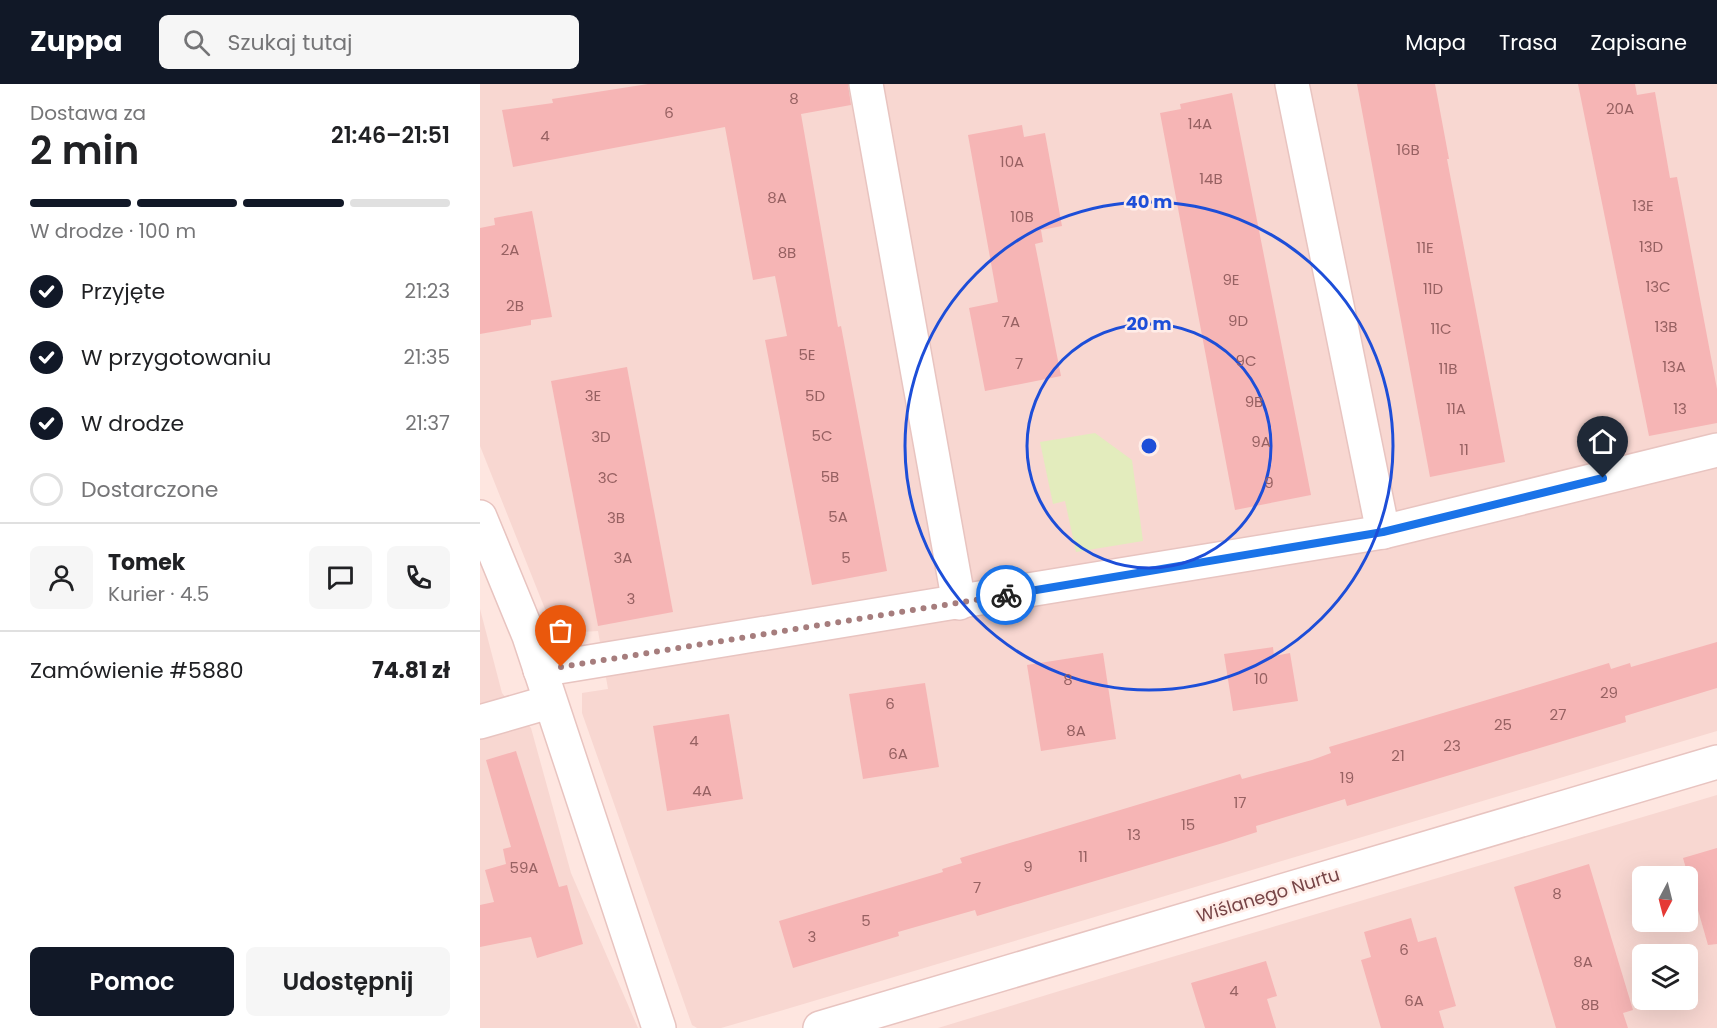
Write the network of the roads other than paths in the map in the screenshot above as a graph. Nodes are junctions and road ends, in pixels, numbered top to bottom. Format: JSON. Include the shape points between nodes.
{"nodes":[{"id":1,"x":866,"y":84,"type":"edge"},
{"id":2,"x":1292,"y":84,"type":"edge"},
{"id":3,"x":1717,"y":450,"type":"edge"},
{"id":4,"x":480,"y":517,"type":"edge"},
{"id":5,"x":1383,"y":532,"type":"junction"},
{"id":6,"x":959,"y":603,"type":"junction"},
{"id":7,"x":540,"y":670,"type":"junction"},
{"id":8,"x":549,"y":702,"type":"junction"},
{"id":9,"x":480,"y":722,"type":"edge"},
{"id":10,"x":1717,"y":762,"type":"edge"},
{"id":11,"x":659,"y":1028,"type":"edge"},
{"id":12,"x":820,"y":1028,"type":"edge"}],
"edges":[{"from":1,"to":6,"type":"street"},
{"from":2,"to":5,"type":"street"},
{"from":3,"to":5,"type":"street"},
{"from":4,"to":7,"type":"street"},
{"from":5,"to":6,"type":"street"},
{"from":6,"to":7,"type":"street"},
{"from":7,"to":8,"type":"street"},
{"from":8,"to":9,"type":"street"},
{"from":8,"to":11,"type":"street"},
{"from":10,"to":12,"type":"street","name":"Wiślanego Nurtu"}]}
